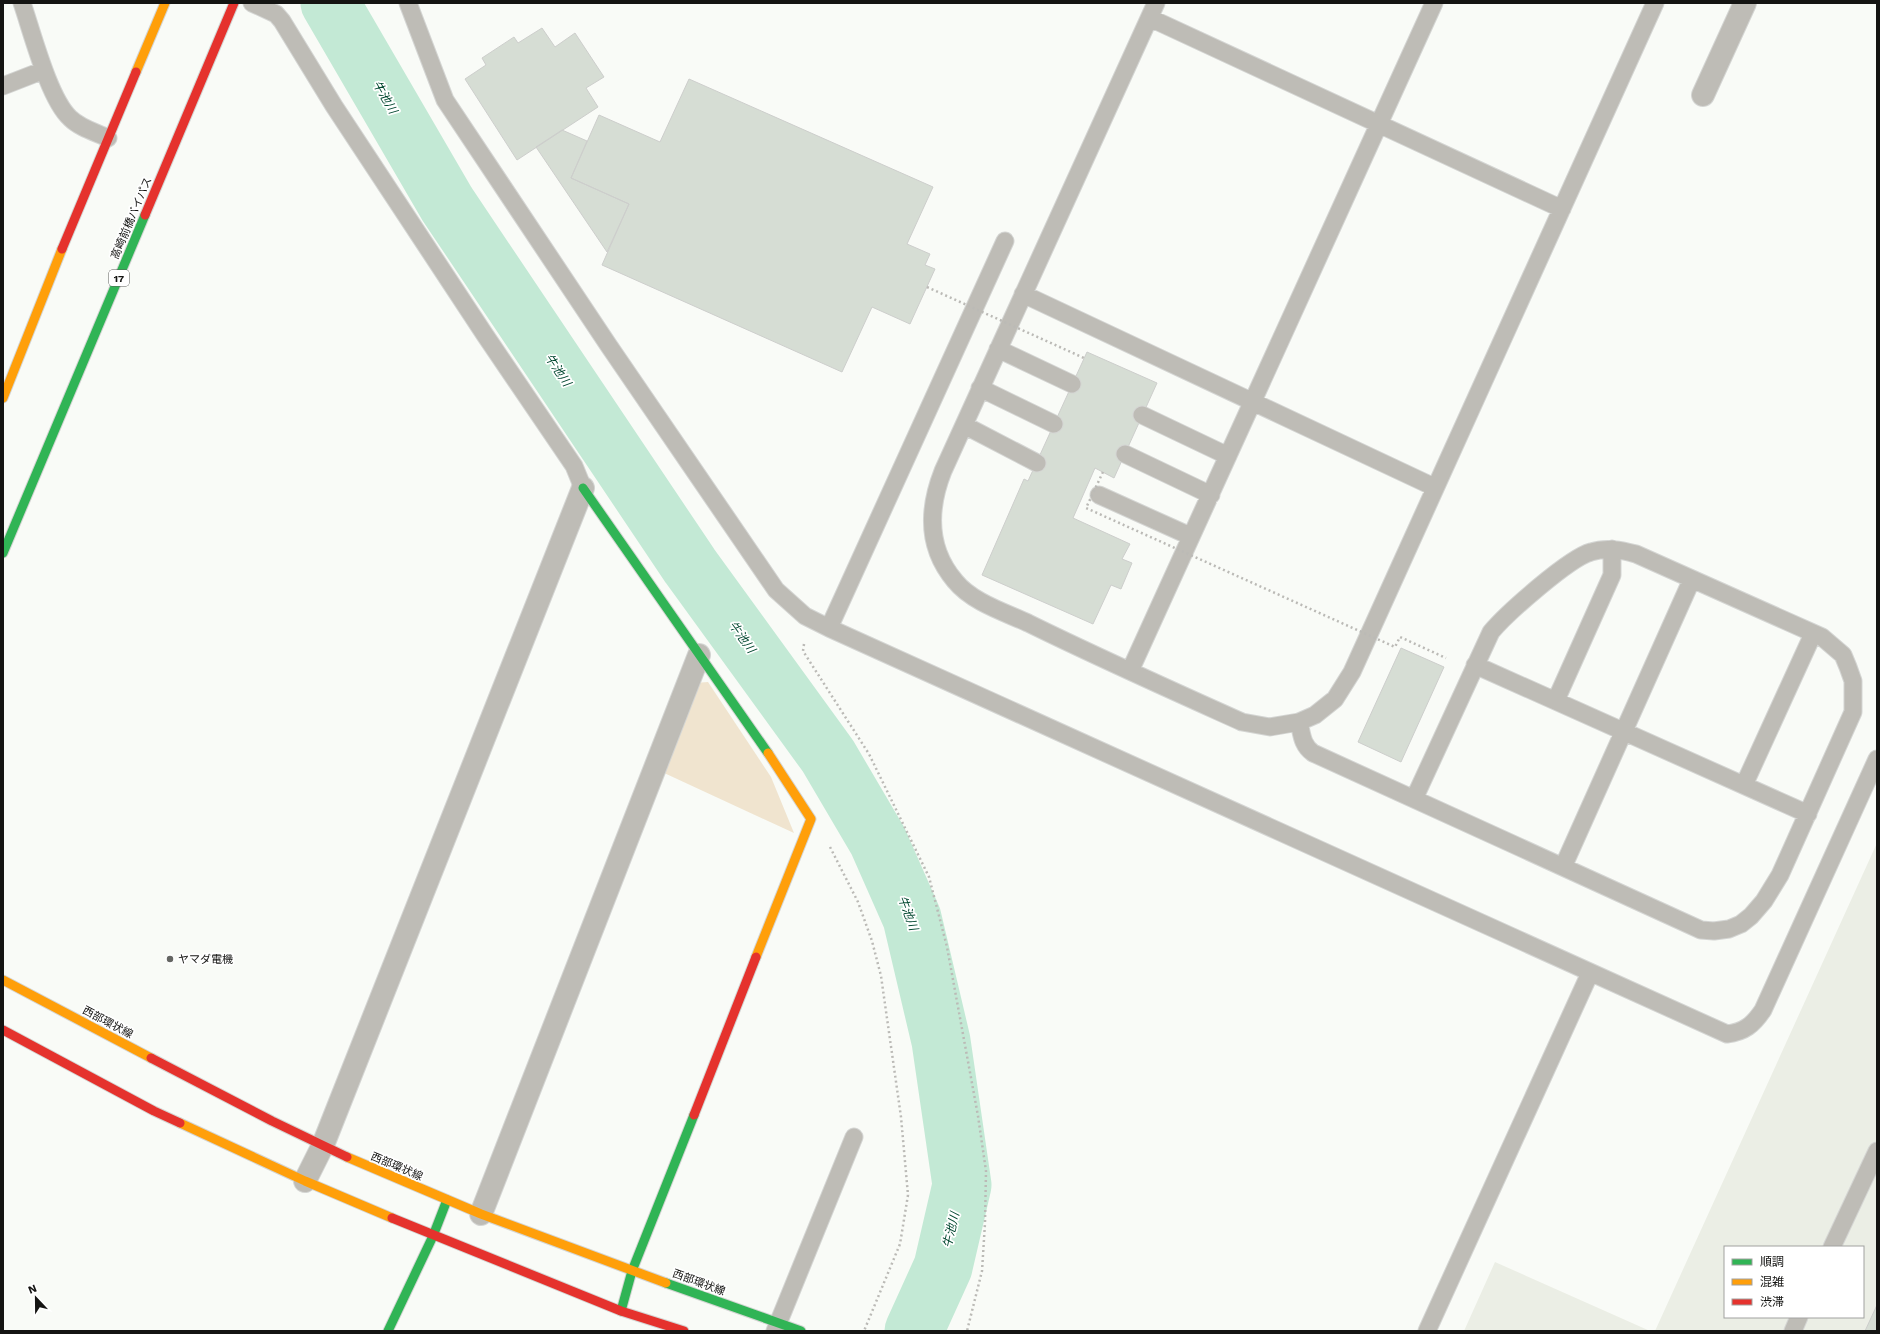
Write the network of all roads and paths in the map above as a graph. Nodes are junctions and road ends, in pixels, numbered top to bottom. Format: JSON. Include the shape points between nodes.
{"nodes":[{"id":1,"x":22,"y":3,"type":"edge"},
{"id":2,"x":165,"y":3,"type":"edge"},
{"id":3,"x":234,"y":3,"type":"edge"},
{"id":4,"x":252,"y":3,"type":"edge"},
{"id":5,"x":408,"y":3,"type":"edge"},
{"id":6,"x":1434,"y":3,"type":"edge"},
{"id":7,"x":1655,"y":3,"type":"edge"},
{"id":8,"x":1745,"y":3,"type":"edge"},
{"id":9,"x":1153,"y":10,"type":"edge"},
{"id":10,"x":44,"y":70,"type":"junction"},
{"id":11,"x":3,"y":86,"type":"edge"},
{"id":12,"x":1703,"y":95,"type":"dead end"},
{"id":13,"x":1379,"y":124,"type":"junction"},
{"id":14,"x":108,"y":138,"type":"junction"},
{"id":15,"x":1562,"y":210,"type":"junction"},
{"id":16,"x":1005,"y":241,"type":"dead end"},
{"id":17,"x":927,"y":287,"type":"dead end"},
{"id":18,"x":1023,"y":294,"type":"junction"},
{"id":19,"x":998,"y":349,"type":"junction"},
{"id":20,"x":1084,"y":358,"type":"dead end"},
{"id":21,"x":1072,"y":384,"type":"dead end"},
{"id":22,"x":980,"y":388,"type":"junction"},
{"id":23,"x":3,"y":398,"type":"edge"},
{"id":24,"x":1253,"y":402,"type":"junction"},
{"id":25,"x":1142,"y":416,"type":"dead end"},
{"id":26,"x":1054,"y":424,"type":"dead end"},
{"id":27,"x":964,"y":425,"type":"junction"},
{"id":28,"x":1125,"y":454,"type":"dead end"},
{"id":29,"x":1228,"y":456,"type":"junction"},
{"id":30,"x":1037,"y":463,"type":"dead end"},
{"id":31,"x":1103,"y":472,"type":"dead end"},
{"id":32,"x":1434,"y":487,"type":"junction"},
{"id":33,"x":583,"y":488,"type":"junction"},
{"id":34,"x":1099,"y":495,"type":"dead end"},
{"id":35,"x":1211,"y":495,"type":"junction"},
{"id":36,"x":1190,"y":536,"type":"junction"},
{"id":37,"x":1612,"y":549,"type":"junction"},
{"id":38,"x":3,"y":553,"type":"edge"},
{"id":39,"x":1692,"y":579,"type":"junction"},
{"id":40,"x":804,"y":616,"type":"junction"},
{"id":41,"x":828,"y":628,"type":"junction"},
{"id":42,"x":1813,"y":634,"type":"junction"},
{"id":43,"x":699,"y":655,"type":"junction"},
{"id":44,"x":1446,"y":658,"type":"dead end"},
{"id":45,"x":1475,"y":665,"type":"junction"},
{"id":46,"x":1130,"y":671,"type":"junction"},
{"id":47,"x":1556,"y":700,"type":"junction"},
{"id":48,"x":1299,"y":722,"type":"junction"},
{"id":49,"x":1624,"y":731,"type":"junction"},
{"id":50,"x":1877,"y":759,"type":"edge"},
{"id":51,"x":1744,"y":785,"type":"junction"},
{"id":52,"x":1414,"y":799,"type":"junction"},
{"id":53,"x":1808,"y":814,"type":"junction"},
{"id":54,"x":811,"y":819,"type":"junction"},
{"id":55,"x":1563,"y":867,"type":"junction"},
{"id":56,"x":1590,"y":973,"type":"junction"},
{"id":57,"x":3,"y":980,"type":"edge"},
{"id":58,"x":3,"y":1030,"type":"edge"},
{"id":59,"x":854,"y":1137,"type":"dead end"},
{"id":60,"x":323,"y":1145,"type":"junction"},
{"id":61,"x":1877,"y":1151,"type":"edge"},
{"id":62,"x":305,"y":1181,"type":"junction"},
{"id":63,"x":447,"y":1200,"type":"junction"},
{"id":64,"x":481,"y":1214,"type":"junction"},
{"id":65,"x":433,"y":1236,"type":"junction"},
{"id":66,"x":1832,"y":1246,"type":"edge"},
{"id":67,"x":632,"y":1271,"type":"junction"},
{"id":68,"x":621,"y":1311,"type":"junction"},
{"id":69,"x":1799,"y":1318,"type":"edge"},
{"id":70,"x":776,"y":1327,"type":"edge"},
{"id":71,"x":388,"y":1331,"type":"edge"},
{"id":72,"x":684,"y":1331,"type":"edge"},
{"id":73,"x":801,"y":1331,"type":"edge"},
{"id":74,"x":864,"y":1331,"type":"edge"},
{"id":75,"x":967,"y":1331,"type":"edge"},
{"id":76,"x":1427,"y":1331,"type":"edge"},
{"id":77,"x":1793,"y":1331,"type":"edge"}],
"edges":[{"from":1,"to":10,"type":"lane"},
{"from":2,"to":14,"type":"main road"},
{"from":3,"to":38,"type":"main road","name":"高崎前橋バイパス","number":"17"},
{"from":4,"to":33,"type":"lane","via":[[276,14],[282,21],[334,106],[574,466]]},
{"from":5,"to":40,"type":"lane","via":[[445,100],[763,572],[776,590]]},
{"from":6,"to":13,"type":"lane"},
{"from":7,"to":15,"type":"lane"},
{"from":8,"to":12,"type":"street"},
{"from":9,"to":13,"type":"lane"},
{"from":9,"to":18,"type":"lane"},
{"from":10,"to":11,"type":"lane"},
{"from":10,"to":14,"type":"lane","via":[[62,110],[83,128]]},
{"from":13,"to":15,"type":"lane"},
{"from":13,"to":24,"type":"lane"},
{"from":14,"to":23,"type":"main road"},
{"from":15,"to":32,"type":"lane"},
{"from":16,"to":41,"type":"lane"},
{"from":17,"to":20,"type":"path","bridge":true},
{"from":18,"to":19,"type":"lane"},
{"from":18,"to":24,"type":"lane"},
{"from":19,"to":21,"type":"lane"},
{"from":19,"to":22,"type":"lane"},
{"from":22,"to":26,"type":"lane"},
{"from":22,"to":27,"type":"lane"},
{"from":24,"to":29,"type":"lane"},
{"from":24,"to":32,"type":"lane"},
{"from":25,"to":29,"type":"lane"},
{"from":27,"to":30,"type":"lane"},
{"from":27,"to":46,"type":"lane","via":[[936,489],[931,524],[933,542],[954,582],[970,595]]},
{"from":28,"to":35,"type":"lane"},
{"from":29,"to":35,"type":"lane"},
{"from":31,"to":44,"type":"path","bridge":true,"via":[[1086,508],[1395,647],[1400,638]]},
{"from":32,"to":48,"type":"lane","via":[[1352,672],[1335,699]]},
{"from":33,"to":43,"type":"main road"},
{"from":33,"to":60,"type":"street"},
{"from":34,"to":36,"type":"lane"},
{"from":35,"to":36,"type":"lane"},
{"from":36,"to":46,"type":"lane"},
{"from":37,"to":39,"type":"lane","via":[[1636,554]]},
{"from":37,"to":45,"type":"lane","via":[[1582,555],[1508,613],[1491,632]]},
{"from":37,"to":47,"type":"lane","via":[[1612,575]]},
{"from":39,"to":42,"type":"lane"},
{"from":39,"to":49,"type":"lane"},
{"from":40,"to":41,"type":"lane"},
{"from":40,"to":75,"type":"path","via":[[804,651],[869,754],[926,870],[947,947],[986,1171],[986,1223],[982,1271]]},
{"from":41,"to":56,"type":"lane"},
{"from":42,"to":51,"type":"lane"},
{"from":42,"to":53,"type":"lane","via":[[1822,637],[1843,655],[1853,682],[1854,698],[1853,712]]},
{"from":43,"to":54,"type":"main road"},
{"from":43,"to":64,"type":"street"},
{"from":45,"to":47,"type":"lane"},
{"from":45,"to":52,"type":"lane"},
{"from":46,"to":48,"type":"lane","via":[[1242,722],[1270,727]]},
{"from":47,"to":49,"type":"lane"},
{"from":48,"to":52,"type":"lane","via":[[1303,742],[1313,753]]},
{"from":49,"to":51,"type":"lane"},
{"from":49,"to":55,"type":"lane"},
{"from":50,"to":56,"type":"lane","via":[[1763,1010],[1748,1027],[1727,1034],[1718,1031]]},
{"from":51,"to":53,"type":"lane"},
{"from":52,"to":55,"type":"lane"},
{"from":53,"to":55,"type":"lane","via":[[1780,875],[1764,901],[1751,916],[1729,929],[1714,932],[1701,930]]},
{"from":54,"to":67,"type":"main road"},
{"from":54,"to":74,"type":"path","via":[[824,836],[858,902],[872,942],[880,976],[901,1116],[908,1194],[905,1218],[900,1244]]},
{"from":56,"to":76,"type":"lane"},
{"from":57,"to":60,"type":"main road","name":"西部環状線","via":[[272,1121]]},
{"from":58,"to":62,"type":"main road","via":[[154,1111]]},
{"from":59,"to":70,"type":"lane"},
{"from":60,"to":62,"type":"street"},
{"from":60,"to":63,"type":"main road","name":"西部環状線","via":[[363,1165]]},
{"from":61,"to":66,"type":"lane"},
{"from":62,"to":65,"type":"main road"},
{"from":63,"to":64,"type":"main road","name":"西部環状線"},
{"from":63,"to":65,"type":"main road"},
{"from":64,"to":67,"type":"main road","name":"西部環状線"},
{"from":65,"to":68,"type":"main road"},
{"from":65,"to":71,"type":"main road"},
{"from":67,"to":68,"type":"main road"},
{"from":67,"to":70,"type":"main road","name":"西部環状線"},
{"from":68,"to":72,"type":"main road"},
{"from":69,"to":77,"type":"lane"},
{"from":70,"to":73,"type":"main road","name":"西部環状線"}]}
